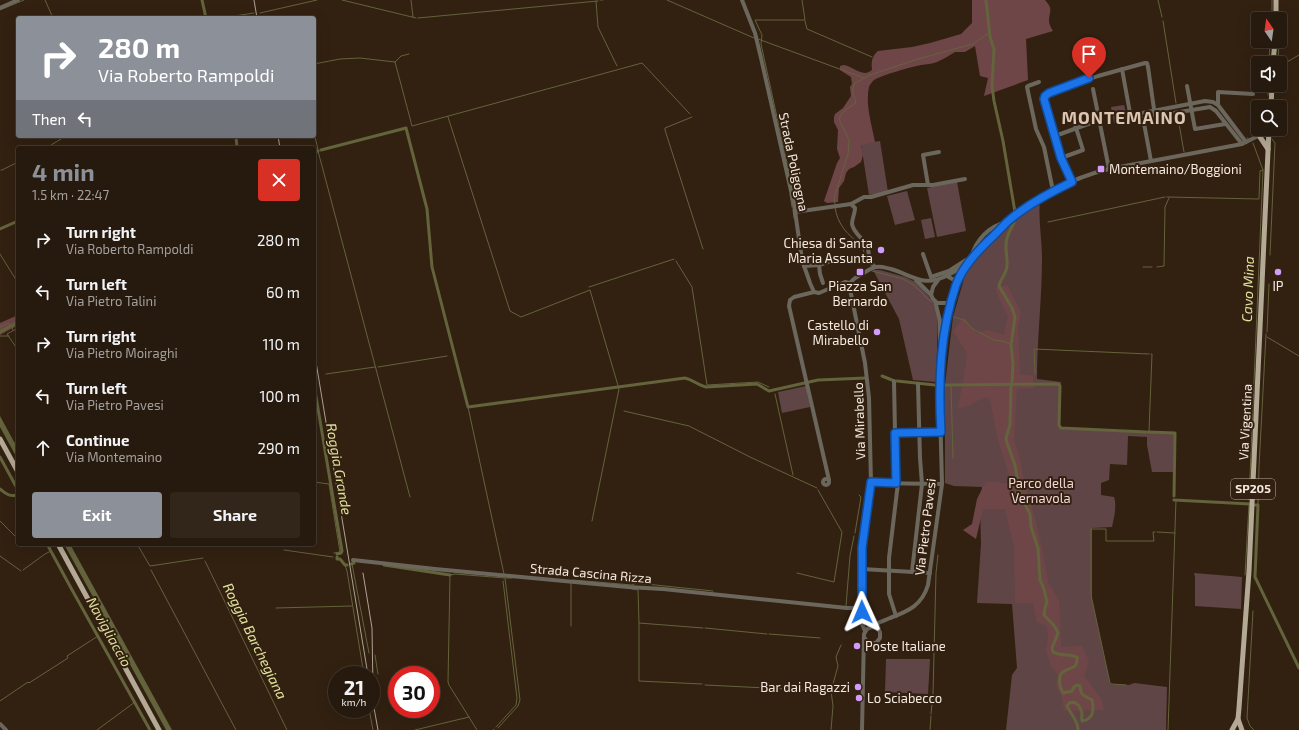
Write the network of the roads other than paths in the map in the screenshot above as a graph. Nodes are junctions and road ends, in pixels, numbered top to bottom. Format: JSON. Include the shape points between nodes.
{"nodes":[{"id":1,"x":18,"y":0,"type":"edge"},
{"id":2,"x":742,"y":0,"type":"edge"},
{"id":3,"x":1276,"y":0,"type":"edge"},
{"id":4,"x":0,"y":8,"type":"edge"},
{"id":5,"x":1276,"y":12,"type":"edge"},
{"id":6,"x":1122,"y":69,"type":"junction"},
{"id":7,"x":1039,"y":82,"type":"dead end"},
{"id":8,"x":1187,"y":86,"type":"dead end"},
{"id":9,"x":1093,"y":89,"type":"dead end"},
{"id":10,"x":1254,"y":94,"type":"dead end"},
{"id":11,"x":1190,"y":104,"type":"junction"},
{"id":12,"x":1218,"y":105,"type":"junction"},
{"id":13,"x":1171,"y":108,"type":"junction"},
{"id":14,"x":1191,"y":110,"type":"junction"},
{"id":15,"x":1071,"y":112,"type":"dead end"},
{"id":16,"x":1154,"y":113,"type":"junction"},
{"id":17,"x":1172,"y":113,"type":"junction"},
{"id":18,"x":1133,"y":117,"type":"junction"},
{"id":19,"x":1143,"y":118,"type":"junction"},
{"id":20,"x":1099,"y":120,"type":"junction"},
{"id":21,"x":1225,"y":124,"type":"junction"},
{"id":22,"x":1076,"y":128,"type":"junction"},
{"id":23,"x":1055,"y":136,"type":"junction"},
{"id":24,"x":1260,"y":136,"type":"edge"},
{"id":25,"x":1262,"y":136,"type":"edge"},
{"id":26,"x":1262,"y":136,"type":"edge"},
{"id":27,"x":1268,"y":136,"type":"edge"},
{"id":28,"x":1269,"y":136,"type":"edge"},
{"id":29,"x":1248,"y":142,"type":"junction"},
{"id":30,"x":1242,"y":144,"type":"junction"},
{"id":31,"x":1269,"y":149,"type":"junction"},
{"id":32,"x":939,"y":152,"type":"dead end"},
{"id":33,"x":1061,"y":158,"type":"junction"},
{"id":34,"x":1151,"y":161,"type":"junction"},
{"id":35,"x":1109,"y":169,"type":"junction"},
{"id":36,"x":964,"y":179,"type":"dead end"},
{"id":37,"x":1072,"y":182,"type":"junction"},
{"id":38,"x":928,"y":185,"type":"junction"},
{"id":39,"x":1053,"y":191,"type":"junction"},
{"id":40,"x":858,"y":199,"type":"junction"},
{"id":41,"x":851,"y":204,"type":"junction"},
{"id":42,"x":855,"y":208,"type":"junction"},
{"id":43,"x":795,"y":212,"type":"junction"},
{"id":44,"x":1008,"y":222,"type":"junction"},
{"id":45,"x":923,"y":254,"type":"dead end"},
{"id":46,"x":834,"y":260,"type":"dead end"},
{"id":47,"x":968,"y":261,"type":"junction"},
{"id":48,"x":819,"y":265,"type":"junction"},
{"id":49,"x":804,"y":266,"type":"junction"},
{"id":50,"x":875,"y":267,"type":"junction"},
{"id":51,"x":942,"y":277,"type":"junction"},
{"id":52,"x":915,"y":279,"type":"junction"},
{"id":53,"x":823,"y":283,"type":"dead end"},
{"id":54,"x":850,"y":283,"type":"junction"},
{"id":55,"x":956,"y":286,"type":"junction"},
{"id":56,"x":814,"y":292,"type":"junction"},
{"id":57,"x":931,"y":295,"type":"junction"},
{"id":58,"x":952,"y":300,"type":"junction"},
{"id":59,"x":935,"y":301,"type":"junction"},
{"id":60,"x":940,"y":368,"type":"junction"},
{"id":61,"x":894,"y":381,"type":"dead end"},
{"id":62,"x":918,"y":384,"type":"dead end"},
{"id":63,"x":920,"y":432,"type":"junction"},
{"id":64,"x":941,"y":432,"type":"junction"},
{"id":65,"x":895,"y":433,"type":"junction"},
{"id":66,"x":0,"y":439,"type":"edge"},
{"id":67,"x":16,"y":468,"type":"edge"},
{"id":68,"x":829,"y":480,"type":"dead end"},
{"id":69,"x":871,"y":482,"type":"junction"},
{"id":70,"x":897,"y":483,"type":"junction"},
{"id":71,"x":922,"y":484,"type":"junction"},
{"id":72,"x":942,"y":484,"type":"junction"},
{"id":73,"x":59,"y":546,"type":"edge"},
{"id":74,"x":354,"y":560,"type":"dead end"},
{"id":75,"x":862,"y":570,"type":"junction"},
{"id":76,"x":889,"y":570,"type":"junction"},
{"id":77,"x":912,"y":572,"type":"junction"},
{"id":78,"x":930,"y":573,"type":"junction"},
{"id":79,"x":862,"y":608,"type":"junction"},
{"id":80,"x":862,"y":616,"type":"junction"},
{"id":81,"x":896,"y":616,"type":"junction"},
{"id":82,"x":887,"y":620,"type":"junction"},
{"id":83,"x":869,"y":627,"type":"junction"},
{"id":84,"x":865,"y":631,"type":"junction"},
{"id":85,"x":879,"y":631,"type":"junction"},
{"id":86,"x":864,"y":637,"type":"junction"},
{"id":87,"x":870,"y":644,"type":"junction"},
{"id":88,"x":863,"y":653,"type":"junction"},
{"id":89,"x":1238,"y":719,"type":"junction"},
{"id":90,"x":0,"y":724,"type":"edge"},
{"id":91,"x":6,"y":730,"type":"edge"},
{"id":92,"x":159,"y":730,"type":"edge"},
{"id":93,"x":862,"y":730,"type":"edge"},
{"id":94,"x":1232,"y":730,"type":"edge"},
{"id":95,"x":1242,"y":730,"type":"edge"}],
"edges":[{"from":1,"to":4,"type":"street"},
{"from":2,"to":43,"type":"street","name":"Strada Poligogna","via":[[755,33]]},
{"from":3,"to":5,"type":"main road"},
{"from":6,"to":16,"type":"street","via":[[1147,63]]},
{"from":6,"to":18,"type":"street","via":[[1130,113]]},
{"from":6,"to":23,"type":"street","via":[[1045,96],[1044,103]]},
{"from":7,"to":39,"type":"street","via":[[1027,87]]},
{"from":8,"to":11,"type":"street"},
{"from":9,"to":20,"type":"street"},
{"from":10,"to":12,"type":"street","via":[[1218,92]]},
{"from":11,"to":12,"type":"street","via":[[1205,101]]},
{"from":11,"to":13,"type":"street"},
{"from":11,"to":14,"type":"street"},
{"from":12,"to":29,"type":"street"},
{"from":13,"to":16,"type":"street"},
{"from":13,"to":17,"type":"street"},
{"from":14,"to":17,"type":"street"},
{"from":14,"to":21,"type":"street","via":[[1210,107]]},
{"from":14,"to":21,"type":"street","via":[[1195,129]]},
{"from":15,"to":22,"type":"street"},
{"from":16,"to":17,"type":"street"},
{"from":16,"to":18,"type":"street","via":[[1137,114]]},
{"from":16,"to":19,"type":"street"},
{"from":18,"to":19,"type":"street"},
{"from":19,"to":34,"type":"street"},
{"from":20,"to":22,"type":"street"},
{"from":20,"to":35,"type":"street"},
{"from":21,"to":30,"type":"street"},
{"from":22,"to":23,"type":"street"},
{"from":22,"to":33,"type":"street","via":[[1083,150]]},
{"from":23,"to":33,"type":"street"},
{"from":24,"to":29,"type":"street"},
{"from":25,"to":27,"type":"main road","via":[[1265,141]]},
{"from":26,"to":31,"type":"main road"},
{"from":28,"to":31,"type":"main road","number":"SP205"},
{"from":29,"to":30,"type":"street"},
{"from":30,"to":34,"type":"street"},
{"from":31,"to":89,"type":"main road","name":"Via Vigentina","number":"SP205","via":[[1249,571]]},
{"from":32,"to":38,"type":"street","via":[[923,155]]},
{"from":33,"to":37,"type":"street"},
{"from":34,"to":35,"type":"street"},
{"from":35,"to":37,"type":"street"},
{"from":36,"to":38,"type":"street"},
{"from":37,"to":39,"type":"street"},
{"from":38,"to":40,"type":"street","via":[[914,185]]},
{"from":39,"to":44,"type":"street"},
{"from":40,"to":41,"type":"street"},
{"from":40,"to":42,"type":"street"},
{"from":41,"to":42,"type":"street"},
{"from":41,"to":43,"type":"street"},
{"from":42,"to":50,"type":"street","via":[[852,224],[854,230],[867,246],[871,264]]},
{"from":43,"to":49,"type":"street","name":"Strada Poligogna"},
{"from":44,"to":47,"type":"street"},
{"from":44,"to":47,"type":"street","via":[[984,232]]},
{"from":45,"to":51,"type":"street","via":[[931,277]]},
{"from":46,"to":48,"type":"street"},
{"from":47,"to":51,"type":"street"},
{"from":47,"to":55,"type":"street"},
{"from":48,"to":49,"type":"street"},
{"from":48,"to":53,"type":"street"},
{"from":49,"to":56,"type":"street","name":"Strada Poligogna"},
{"from":50,"to":52,"type":"street","via":[[889,268]]},
{"from":50,"to":54,"type":"street"},
{"from":51,"to":52,"type":"street","via":[[927,281]]},
{"from":51,"to":55,"type":"street","via":[[954,280]]},
{"from":51,"to":57,"type":"street","via":[[933,287]]},
{"from":52,"to":57,"type":"street"},
{"from":54,"to":56,"type":"street","via":[[845,282],[819,293]]},
{"from":54,"to":69,"type":"street","name":"Via Mirabello","via":[[868,380]]},
{"from":55,"to":58,"type":"street"},
{"from":56,"to":68,"type":"street","via":[[794,297],[790,300],[789,306]]},
{"from":57,"to":59,"type":"street"},
{"from":58,"to":59,"type":"street","via":[[944,304]]},
{"from":58,"to":60,"type":"street","name":"Via Pietro Pavesi","via":[[943,337]]},
{"from":59,"to":60,"type":"street","name":"Via Pietro Pavesi","via":[[940,320]]},
{"from":60,"to":64,"type":"street","name":"Via Pietro Pavesi"},
{"from":61,"to":65,"type":"street"},
{"from":62,"to":63,"type":"street"},
{"from":63,"to":64,"type":"street"},
{"from":63,"to":65,"type":"street"},
{"from":63,"to":71,"type":"street"},
{"from":64,"to":72,"type":"street","name":"Via Pietro Pavesi"},
{"from":65,"to":70,"type":"street"},
{"from":66,"to":67,"type":"main road"},
{"from":69,"to":70,"type":"street"},
{"from":69,"to":75,"type":"street","name":"Via Mirabello","via":[[862,548]]},
{"from":70,"to":71,"type":"street"},
{"from":70,"to":76,"type":"street","via":[[888,558]]},
{"from":71,"to":72,"type":"street"},
{"from":71,"to":77,"type":"street"},
{"from":72,"to":78,"type":"street","name":"Via Pietro Pavesi"},
{"from":73,"to":92,"type":"main road"},
{"from":74,"to":79,"type":"street","name":"Strada Cascina Rizza","via":[[435,570],[663,588]]},
{"from":75,"to":76,"type":"street"},
{"from":75,"to":79,"type":"street","name":"Via Mirabello"},
{"from":76,"to":77,"type":"street"},
{"from":76,"to":81,"type":"street","via":[[889,594]]},
{"from":77,"to":78,"type":"street"},
{"from":78,"to":81,"type":"street","name":"Via Pietro Pavesi","via":[[924,596],[907,612]]},
{"from":79,"to":80,"type":"street","name":"Via Mirabello"},
{"from":80,"to":83,"type":"street","name":"Via Mirabello","via":[[864,623]]},
{"from":80,"to":84,"type":"street","name":"Via Mirabello"},
{"from":81,"to":82,"type":"street","name":"Via Pietro Pavesi"},
{"from":82,"to":83,"type":"street","name":"Via Pietro Pavesi"},
{"from":82,"to":85,"type":"street","via":[[881,624]]},
{"from":83,"to":84,"type":"street"},
{"from":83,"to":85,"type":"street","via":[[875,627]]},
{"from":84,"to":86,"type":"street"},
{"from":85,"to":87,"type":"street","via":[[879,640]]},
{"from":86,"to":87,"type":"street"},
{"from":86,"to":88,"type":"street"},
{"from":87,"to":88,"type":"street"},
{"from":88,"to":93,"type":"street"},
{"from":89,"to":94,"type":"main road","name":"Via Vigentina","number":"SP205"},
{"from":89,"to":95,"type":"main road","name":"Via Vigentina","number":"SP205"},
{"from":90,"to":91,"type":"street"}]}
